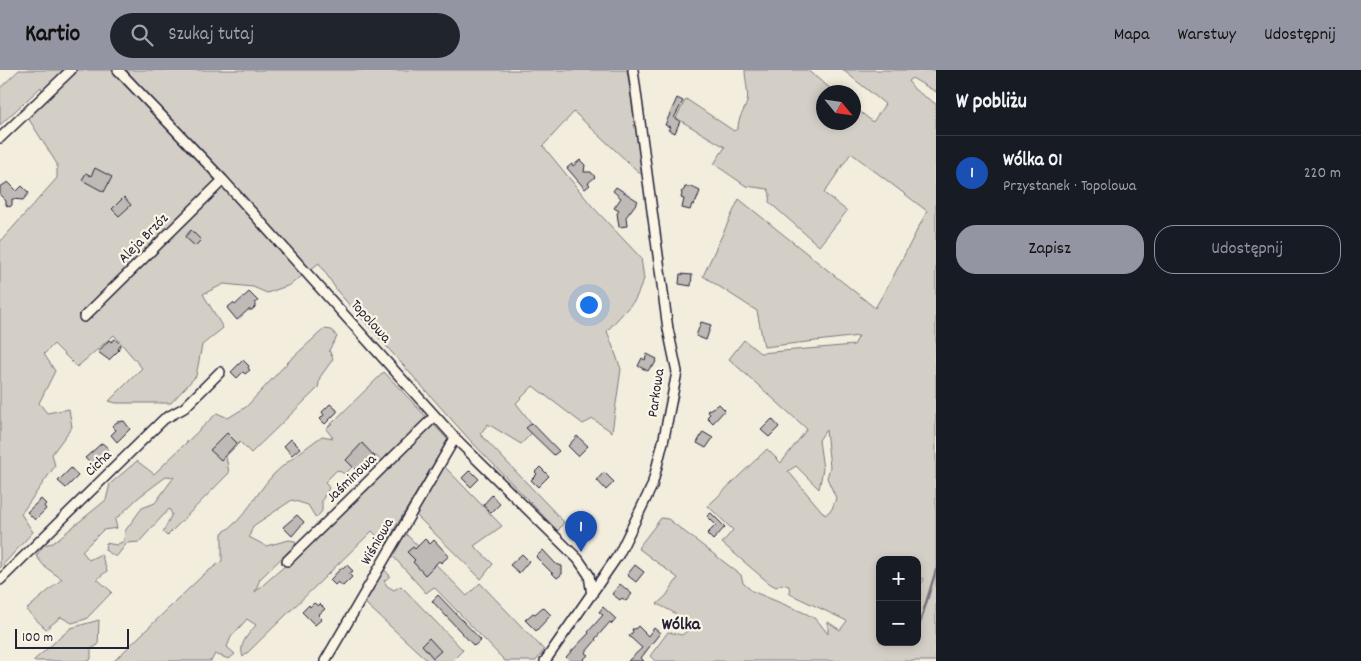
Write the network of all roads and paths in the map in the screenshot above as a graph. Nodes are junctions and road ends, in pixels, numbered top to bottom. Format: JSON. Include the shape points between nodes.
{"nodes":[{"id":1,"x":71,"y":70,"type":"edge"},
{"id":2,"x":118,"y":70,"type":"edge"},
{"id":3,"x":633,"y":70,"type":"edge"},
{"id":4,"x":0,"y":138,"type":"edge"},
{"id":5,"x":224,"y":180,"type":"junction"},
{"id":6,"x":84,"y":317,"type":"dead end"},
{"id":7,"x":220,"y":372,"type":"dead end"},
{"id":8,"x":435,"y":416,"type":"junction"},
{"id":9,"x":456,"y":438,"type":"junction"},
{"id":10,"x":287,"y":561,"type":"dead end"},
{"id":11,"x":0,"y":580,"type":"edge"},
{"id":12,"x":592,"y":595,"type":"junction"},
{"id":13,"x":325,"y":661,"type":"edge"},
{"id":14,"x":545,"y":661,"type":"edge"}],
"edges":[{"from":1,"to":4,"type":"street"},
{"from":2,"to":5,"type":"street","name":"Topolowa"},
{"from":3,"to":12,"type":"street","name":"Parkowa","via":[[668,329],[677,372],[652,486],[619,554]]},
{"from":5,"to":6,"type":"street","name":"Aleja Brzóz"},
{"from":5,"to":8,"type":"street","name":"Topolowa"},
{"from":7,"to":11,"type":"street","name":"Cicha","via":[[184,408],[164,419]]},
{"from":8,"to":9,"type":"street","name":"Topolowa"},
{"from":8,"to":10,"type":"street","name":"Jaśminowa"},
{"from":9,"to":12,"type":"street","name":"Topolowa","via":[[578,559],[589,575]]},
{"from":9,"to":13,"type":"street","name":"Wiśniowa"},
{"from":12,"to":14,"type":"street","name":"Parkowa"}]}
